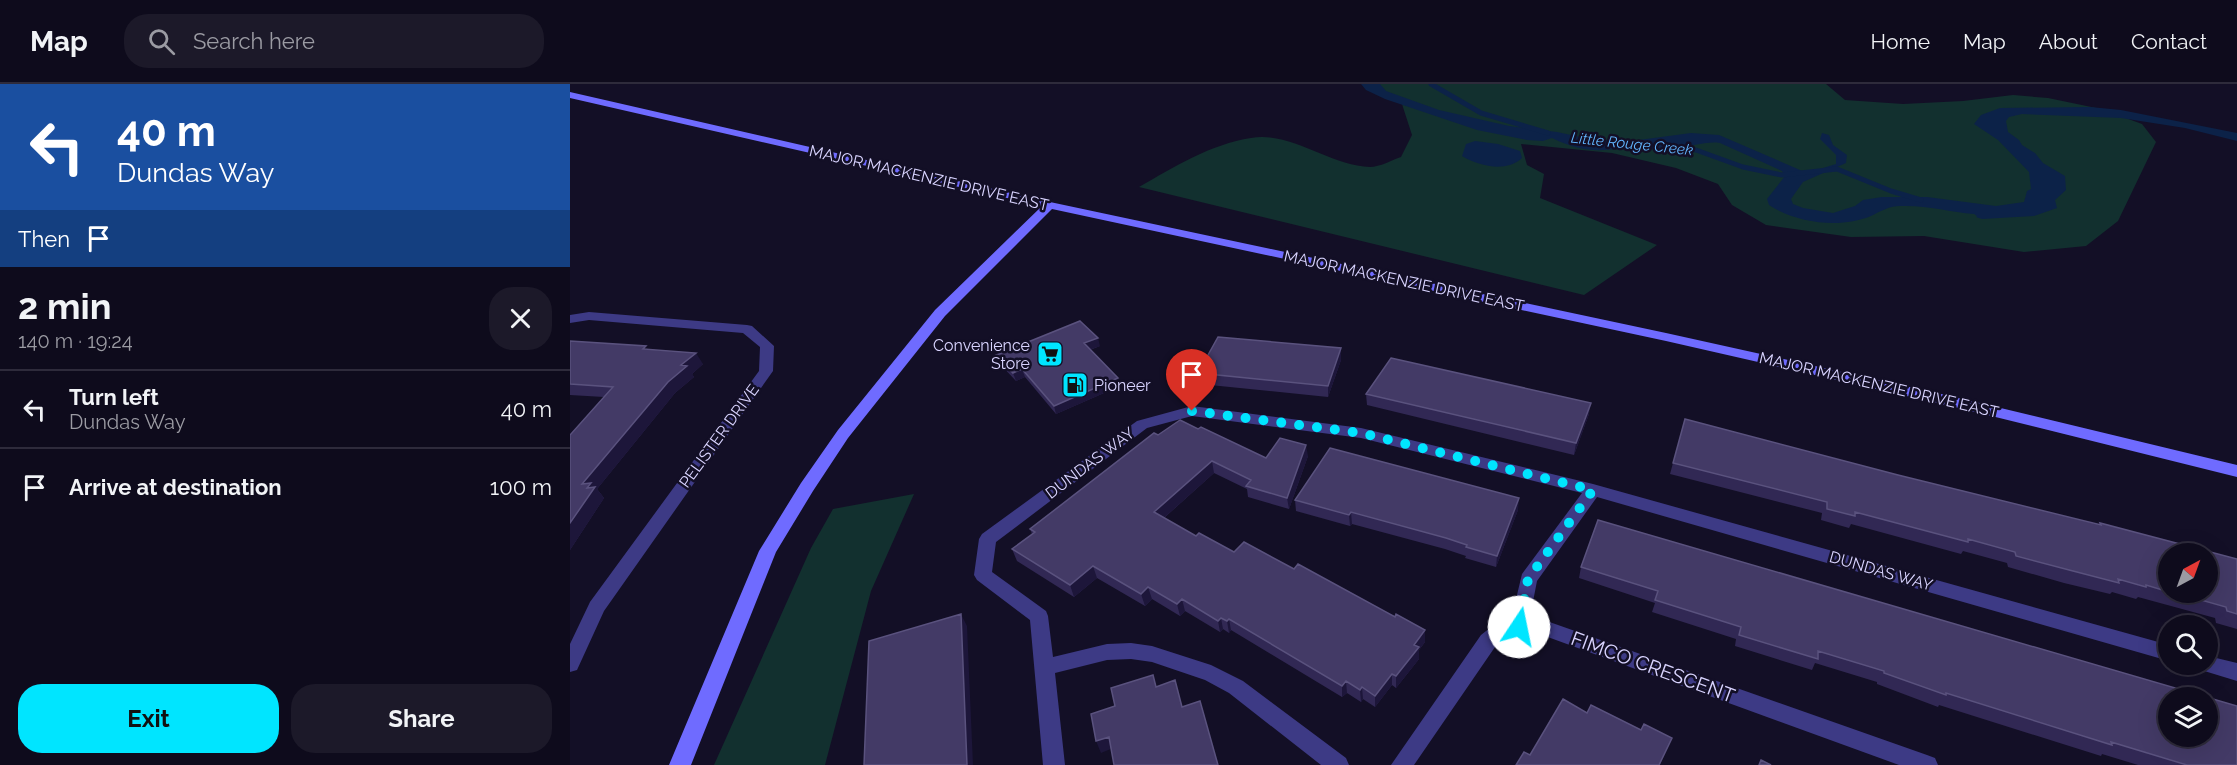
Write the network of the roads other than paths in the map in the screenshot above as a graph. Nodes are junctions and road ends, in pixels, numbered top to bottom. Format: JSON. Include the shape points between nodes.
{"nodes":[{"id":1,"x":570,"y":95,"type":"edge"},
{"id":2,"x":1050,"y":205,"type":"junction"},
{"id":3,"x":570,"y":319,"type":"edge"},
{"id":4,"x":2237,"y":471,"type":"edge"},
{"id":5,"x":1593,"y":490,"type":"junction"},
{"id":6,"x":1519,"y":627,"type":"junction"},
{"id":7,"x":2158,"y":650,"type":"edge"},
{"id":8,"x":570,"y":664,"type":"edge"},
{"id":9,"x":1044,"y":667,"type":"junction"},
{"id":10,"x":2218,"y":667,"type":"edge"},
{"id":11,"x":2237,"y":672,"type":"edge"},
{"id":12,"x":680,"y":765,"type":"edge"},
{"id":13,"x":1054,"y":765,"type":"edge"},
{"id":14,"x":1338,"y":765,"type":"edge"},
{"id":15,"x":1402,"y":765,"type":"edge"},
{"id":16,"x":1927,"y":765,"type":"edge"}],
"edges":[{"from":1,"to":2,"type":"main road","name":"MAJOR MACKENZIE DRIVE EAST"},
{"from":2,"to":4,"type":"main road","name":"MAJOR MACKENZIE DRIVE EAST","via":[[1666,336]]},
{"from":2,"to":12,"type":"main road","via":[[940,313],[843,434],[807,487],[768,550]]},
{"from":3,"to":8,"type":"street","name":"PELISTER DRIVE","via":[[589,316],[747,329],[767,345],[766,371],[597,607]]},
{"from":5,"to":6,"type":"street","via":[[1528,579]]},
{"from":5,"to":7,"type":"street","name":"DUNDAS WAY"},
{"from":5,"to":9,"type":"street","name":"DUNDAS WAY","via":[[1361,433],[1192,411],[1142,424],[988,538],[983,574],[1039,616]]},
{"from":6,"to":15,"type":"street","name":"FIMCO CRESCENT","via":[[1503,629],[1488,641]]},
{"from":6,"to":16,"type":"street","name":"FIMCO CRESCENT","via":[[1534,624]]},
{"from":9,"to":13,"type":"street","name":"DUNDAS WAY"},
{"from":9,"to":14,"type":"street","via":[[1107,652],[1152,654],[1236,687]]},
{"from":10,"to":11,"type":"street"}]}
